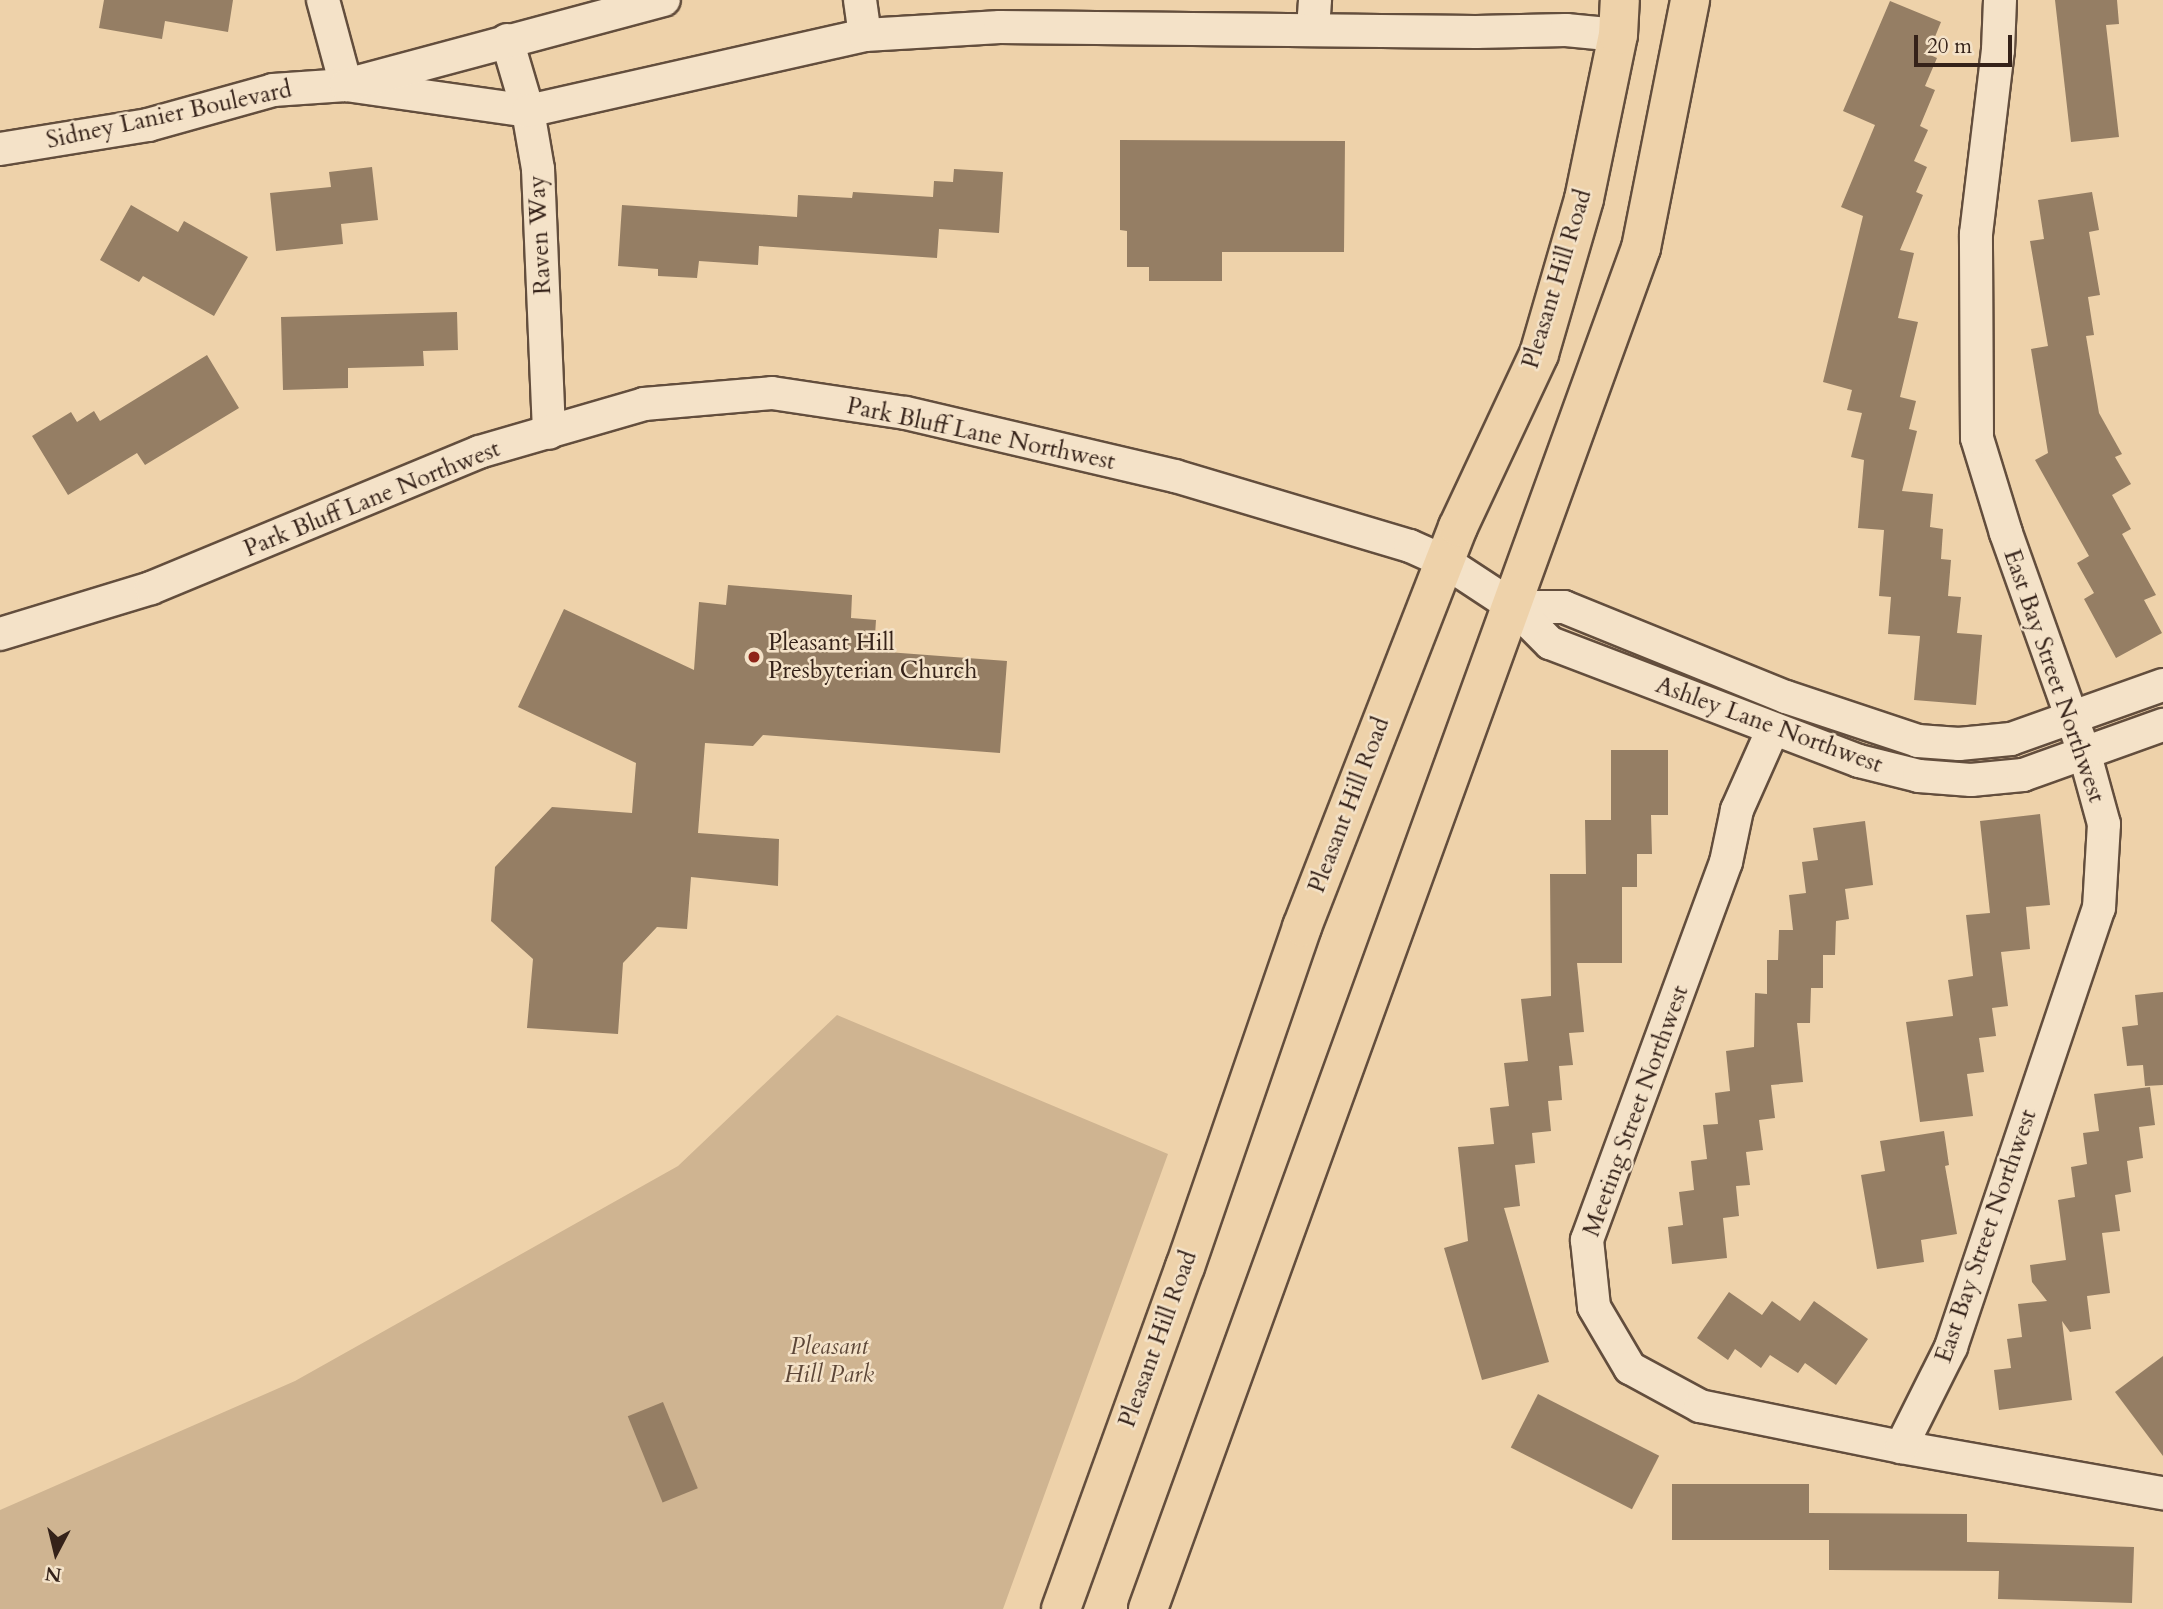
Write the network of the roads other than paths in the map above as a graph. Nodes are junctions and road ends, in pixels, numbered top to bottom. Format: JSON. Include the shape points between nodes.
{"nodes":[{"id":1,"x":324,"y":0,"type":"edge"},
{"id":2,"x":664,"y":0,"type":"edge"},
{"id":3,"x":860,"y":0,"type":"edge"},
{"id":4,"x":1690,"y":0,"type":"edge"},
{"id":5,"x":2000,"y":0,"type":"edge"},
{"id":6,"x":1314,"y":15,"type":"edge"},
{"id":7,"x":1619,"y":18,"type":"edge"},
{"id":8,"x":866,"y":35,"type":"junction"},
{"id":9,"x":507,"y":40,"type":"junction"},
{"id":10,"x":346,"y":85,"type":"junction"},
{"id":11,"x":528,"y":111,"type":"junction"},
{"id":12,"x":0,"y":149,"type":"edge"},
{"id":13,"x":549,"y":433,"type":"junction"},
{"id":14,"x":1444,"y":561,"type":"junction"},
{"id":15,"x":1514,"y":607,"type":"junction"},
{"id":16,"x":0,"y":634,"type":"edge"},
{"id":17,"x":2163,"y":685,"type":"edge"},
{"id":18,"x":2072,"y":720,"type":"junction"},
{"id":19,"x":2163,"y":725,"type":"edge"},
{"id":20,"x":1773,"y":729,"type":"junction"},
{"id":21,"x":2085,"y":755,"type":"junction"},
{"id":22,"x":1901,"y":1447,"type":"junction"},
{"id":23,"x":2163,"y":1493,"type":"edge"},
{"id":24,"x":1061,"y":1609,"type":"edge"},
{"id":25,"x":1149,"y":1609,"type":"edge"}],
"edges":[{"from":1,"to":10,"type":"street"},
{"from":2,"to":9,"type":"street","name":"Sidney Lanier Boulevard"},
{"from":3,"to":8,"type":"street"},
{"from":4,"to":15,"type":"highway","via":[[1641,248]]},
{"from":5,"to":18,"type":"street","name":"East Bay Street Northwest","via":[[1976,234],[1977,438]]},
{"from":6,"to":7,"type":"street","via":[[1476,32],[1566,30]]},
{"from":6,"to":8,"type":"street"},
{"from":7,"to":14,"type":"highway","name":"Pleasant Hill Road","via":[[1584,199],[1539,354]]},
{"from":8,"to":11,"type":"street"},
{"from":9,"to":10,"type":"street","name":"Sidney Lanier Boulevard"},
{"from":9,"to":11,"type":"street","name":"Raven Way"},
{"from":10,"to":11,"type":"street"},
{"from":10,"to":12,"type":"street","name":"Sidney Lanier Boulevard","via":[[274,90],[148,125]]},
{"from":11,"to":13,"type":"street","name":"Raven Way","via":[[538,169]]},
{"from":13,"to":14,"type":"street","name":"Park Bluff Lane Northwest","via":[[644,404],[772,393],[906,413],[1175,476],[1410,546]]},
{"from":13,"to":16,"type":"street","name":"Park Bluff Lane Northwest","via":[[479,452],[150,588]]},
{"from":14,"to":15,"type":"street","name":"Ashley Lane Northwest"},
{"from":14,"to":24,"type":"highway","name":"Pleasant Hill Road","via":[[1302,927]]},
{"from":15,"to":18,"type":"street","name":"Ashley Lane Northwest","via":[[1564,607],[1786,697],[1918,741],[1959,744],[2011,739]]},
{"from":15,"to":20,"type":"street","name":"Ashley Lane Northwest","via":[[1550,643]]},
{"from":15,"to":25,"type":"highway"},
{"from":17,"to":18,"type":"street","name":"Ashley Lane Northwest"},
{"from":18,"to":21,"type":"street","name":"East Bay Street Northwest"},
{"from":19,"to":21,"type":"street","name":"Ashley Lane Northwest"},
{"from":20,"to":21,"type":"street","name":"Ashley Lane Northwest","via":[[1858,761],[1919,776],[1971,780],[2023,775]]},
{"from":20,"to":22,"type":"street","name":"Meeting Street Northwest","via":[[1737,810],[1726,862],[1587,1240],[1594,1307],[1630,1368],[1700,1406]]},
{"from":21,"to":22,"type":"street","name":"East Bay Street Northwest","via":[[2104,824],[2099,908],[1951,1347]]},
{"from":22,"to":23,"type":"street","name":"Meeting Street Northwest"}]}
